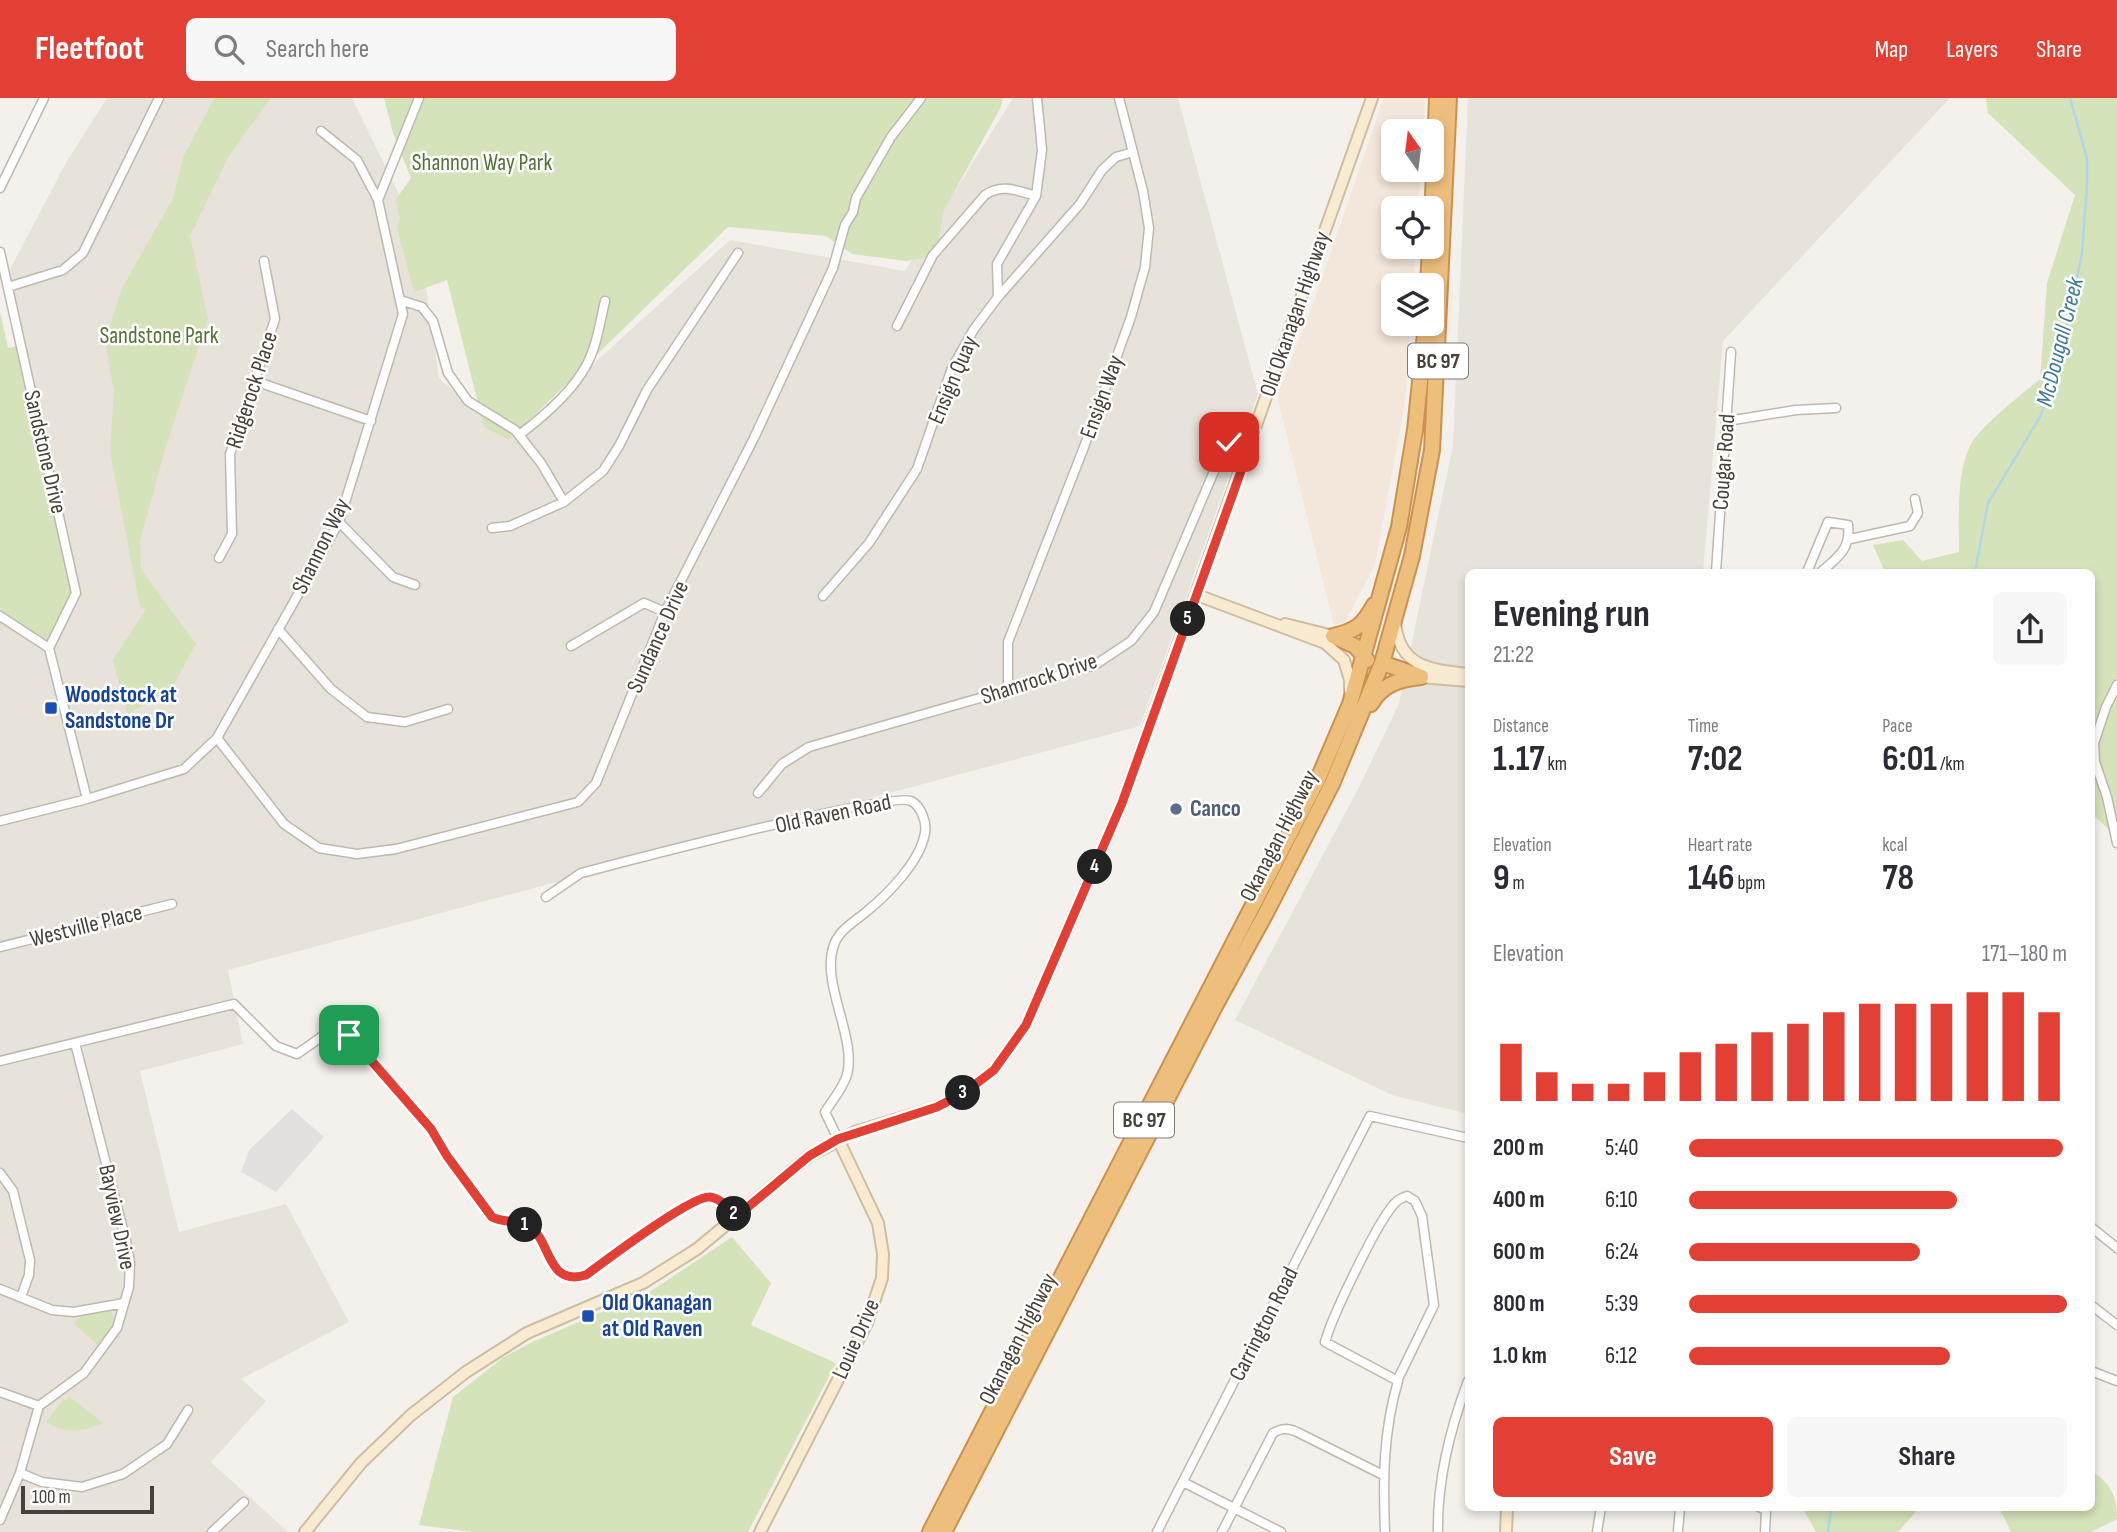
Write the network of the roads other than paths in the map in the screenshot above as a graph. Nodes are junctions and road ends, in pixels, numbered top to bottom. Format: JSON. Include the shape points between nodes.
{"nodes":[{"id":1,"x":44,"y":98,"type":"edge"},
{"id":2,"x":159,"y":98,"type":"edge"},
{"id":3,"x":419,"y":98,"type":"edge"},
{"id":4,"x":921,"y":98,"type":"edge"},
{"id":5,"x":1037,"y":98,"type":"edge"},
{"id":6,"x":1119,"y":98,"type":"edge"},
{"id":7,"x":1371,"y":98,"type":"edge"},
{"id":8,"x":1437,"y":98,"type":"edge"},
{"id":9,"x":1449,"y":98,"type":"edge"},
{"id":10,"x":321,"y":131,"type":"dead end"},
{"id":11,"x":1133,"y":152,"type":"junction"},
{"id":12,"x":0,"y":188,"type":"edge"},
{"id":13,"x":1036,"y":196,"type":"junction"},
{"id":14,"x":1433,"y":196,"type":"edge"},
{"id":15,"x":379,"y":200,"type":"junction"},
{"id":16,"x":0,"y":252,"type":"edge"},
{"id":17,"x":738,"y":253,"type":"dead end"},
{"id":18,"x":264,"y":261,"type":"dead end"},
{"id":19,"x":8,"y":287,"type":"junction"},
{"id":20,"x":998,"y":297,"type":"junction"},
{"id":21,"x":400,"y":300,"type":"junction"},
{"id":22,"x":606,"y":301,"type":"dead end"},
{"id":23,"x":897,"y":327,"type":"dead end"},
{"id":24,"x":1425,"y":336,"type":"edge"},
{"id":25,"x":1731,"y":352,"type":"dead end"},
{"id":26,"x":255,"y":382,"type":"junction"},
{"id":27,"x":1836,"y":408,"type":"dead end"},
{"id":28,"x":371,"y":421,"type":"junction"},
{"id":29,"x":1727,"y":421,"type":"junction"},
{"id":30,"x":1255,"y":432,"type":"junction"},
{"id":31,"x":519,"y":435,"type":"junction"},
{"id":32,"x":1915,"y":499,"type":"dead end"},
{"id":33,"x":564,"y":502,"type":"junction"},
{"id":34,"x":339,"y":522,"type":"junction"},
{"id":35,"x":492,"y":528,"type":"dead end"},
{"id":36,"x":1850,"y":539,"type":"junction"},
{"id":37,"x":219,"y":558,"type":"dead end"},
{"id":38,"x":1716,"y":569,"type":"edge"},
{"id":39,"x":1808,"y":569,"type":"edge"},
{"id":40,"x":1824,"y":569,"type":"edge"},
{"id":41,"x":415,"y":585,"type":"dead end"},
{"id":42,"x":1383,"y":588,"type":"junction"},
{"id":43,"x":1197,"y":594,"type":"junction"},
{"id":44,"x":823,"y":596,"type":"dead end"},
{"id":45,"x":666,"y":612,"type":"junction"},
{"id":46,"x":0,"y":616,"type":"edge"},
{"id":47,"x":1395,"y":619,"type":"junction"},
{"id":48,"x":1270,"y":621,"type":"junction"},
{"id":49,"x":278,"y":629,"type":"junction"},
{"id":50,"x":1333,"y":636,"type":"junction"},
{"id":51,"x":571,"y":646,"type":"dead end"},
{"id":52,"x":49,"y":648,"type":"junction"},
{"id":53,"x":1365,"y":655,"type":"junction"},
{"id":54,"x":1382,"y":663,"type":"junction"},
{"id":55,"x":1465,"y":674,"type":"edge"},
{"id":56,"x":1421,"y":677,"type":"junction"},
{"id":57,"x":1465,"y":681,"type":"edge"},
{"id":58,"x":2117,"y":685,"type":"edge"},
{"id":59,"x":1008,"y":690,"type":"junction"},
{"id":60,"x":1350,"y":704,"type":"junction"},
{"id":61,"x":448,"y":709,"type":"dead end"},
{"id":62,"x":1353,"y":736,"type":"junction"},
{"id":63,"x":217,"y":738,"type":"junction"},
{"id":64,"x":2095,"y":740,"type":"edge"},
{"id":65,"x":2095,"y":762,"type":"edge"},
{"id":66,"x":758,"y":793,"type":"dead end"},
{"id":67,"x":87,"y":799,"type":"junction"},
{"id":68,"x":0,"y":821,"type":"edge"},
{"id":69,"x":2117,"y":842,"type":"edge"},
{"id":70,"x":546,"y":897,"type":"dead end"},
{"id":71,"x":172,"y":905,"type":"dead end"},
{"id":72,"x":0,"y":947,"type":"edge"},
{"id":73,"x":75,"y":1043,"type":"junction"},
{"id":74,"x":0,"y":1061,"type":"edge"},
{"id":75,"x":1465,"y":1137,"type":"edge"},
{"id":76,"x":838,"y":1139,"type":"junction"},
{"id":77,"x":0,"y":1174,"type":"edge"},
{"id":78,"x":736,"y":1217,"type":"junction"},
{"id":79,"x":2095,"y":1230,"type":"edge"},
{"id":80,"x":2117,"y":1248,"type":"edge"},
{"id":81,"x":0,"y":1289,"type":"edge"},
{"id":82,"x":21,"y":1297,"type":"junction"},
{"id":83,"x":124,"y":1303,"type":"junction"},
{"id":84,"x":2095,"y":1309,"type":"edge"},
{"id":85,"x":2117,"y":1325,"type":"edge"},
{"id":86,"x":2095,"y":1373,"type":"edge"},
{"id":87,"x":1398,"y":1380,"type":"dead end"},
{"id":88,"x":2117,"y":1381,"type":"edge"},
{"id":89,"x":1465,"y":1391,"type":"edge"},
{"id":90,"x":0,"y":1392,"type":"edge"},
{"id":91,"x":39,"y":1406,"type":"junction"},
{"id":92,"x":188,"y":1410,"type":"dead end"},
{"id":93,"x":20,"y":1473,"type":"junction"},
{"id":94,"x":1383,"y":1475,"type":"junction"},
{"id":95,"x":1183,"y":1482,"type":"junction"},
{"id":96,"x":244,"y":1502,"type":"dead end"},
{"id":97,"x":1234,"y":1508,"type":"junction"},
{"id":98,"x":1507,"y":1511,"type":"edge"},
{"id":99,"x":1600,"y":1511,"type":"edge"},
{"id":100,"x":1680,"y":1511,"type":"edge"},
{"id":101,"x":1766,"y":1511,"type":"edge"},
{"id":102,"x":0,"y":1520,"type":"edge"},
{"id":103,"x":212,"y":1532,"type":"edge"},
{"id":104,"x":305,"y":1532,"type":"edge"},
{"id":105,"x":761,"y":1532,"type":"edge"},
{"id":106,"x":930,"y":1532,"type":"edge"},
{"id":107,"x":944,"y":1532,"type":"edge"},
{"id":108,"x":1157,"y":1532,"type":"edge"},
{"id":109,"x":1222,"y":1532,"type":"edge"},
{"id":110,"x":1281,"y":1532,"type":"edge"},
{"id":111,"x":1385,"y":1532,"type":"edge"},
{"id":112,"x":1438,"y":1532,"type":"edge"},
{"id":113,"x":1506,"y":1532,"type":"edge"},
{"id":114,"x":1597,"y":1532,"type":"edge"},
{"id":115,"x":1678,"y":1532,"type":"edge"},
{"id":116,"x":1765,"y":1532,"type":"edge"}],
"edges":[{"from":1,"to":12,"type":"street"},
{"from":2,"to":19,"type":"street","via":[[83,253],[64,270]]},
{"from":3,"to":15,"type":"street"},
{"from":4,"to":45,"type":"street","name":"Sundance Drive","via":[[891,137],[856,198],[822,292]]},
{"from":5,"to":13,"type":"street","via":[[1042,150]]},
{"from":6,"to":11,"type":"street","name":"Ensign Way"},
{"from":7,"to":30,"type":"street","name":"Old Okanagan Highway"},
{"from":8,"to":14,"type":"highway"},
{"from":9,"to":47,"type":"highway","name":"Okanagan Highway","number":"BC 97","via":[[1432,450]]},
{"from":10,"to":15,"type":"street","name":"Shannon Way","via":[[357,160]]},
{"from":11,"to":20,"type":"street","name":"Ensign Quay","via":[[1102,170],[1080,204]]},
{"from":11,"to":59,"type":"street","name":"Ensign Way","via":[[1149,228],[1145,267],[1084,447],[1008,642]]},
{"from":13,"to":20,"type":"street","via":[[997,264]]},
{"from":13,"to":23,"type":"street","via":[[1003,187],[985,195],[933,255]]},
{"from":15,"to":21,"type":"street","name":"Shannon Way"},
{"from":16,"to":19,"type":"street","name":"Sandstone Drive"},
{"from":17,"to":33,"type":"street","via":[[647,390],[603,471]]},
{"from":18,"to":26,"type":"street","name":"Ridgerock Place","via":[[275,319]]},
{"from":19,"to":52,"type":"street","name":"Sandstone Drive","via":[[76,593]]},
{"from":20,"to":44,"type":"street","name":"Ensign Quay","via":[[953,368],[917,469],[869,543]]},
{"from":21,"to":28,"type":"street","name":"Shannon Way","via":[[403,314]]},
{"from":21,"to":31,"type":"street","via":[[422,307],[433,321],[448,373],[468,401]]},
{"from":22,"to":31,"type":"street","via":[[586,367],[556,404]]},
{"from":24,"to":42,"type":"highway","name":"Okanagan Highway","number":"BC 97","via":[[1399,527]]},
{"from":25,"to":29,"type":"street","name":"Cougar Road"},
{"from":26,"to":28,"type":"street"},
{"from":26,"to":37,"type":"street","name":"Ridgerock Place","via":[[230,454],[232,534]]},
{"from":27,"to":29,"type":"street"},
{"from":28,"to":34,"type":"street","name":"Shannon Way"},
{"from":29,"to":38,"type":"street","name":"Cougar Road"},
{"from":30,"to":43,"type":"street","name":"Old Okanagan Highway"},
{"from":30,"to":59,"type":"street","name":"Shamrock Drive","via":[[1235,437],[1224,448],[1154,612],[1131,641],[1095,665]]},
{"from":31,"to":33,"type":"street"},
{"from":32,"to":36,"type":"street","via":[[1918,513],[1910,526]]},
{"from":33,"to":35,"type":"street","via":[[510,526]]},
{"from":34,"to":41,"type":"street","via":[[393,578]]},
{"from":34,"to":49,"type":"street","name":"Shannon Way"},
{"from":36,"to":39,"type":"street","via":[[1848,524],[1828,522]]},
{"from":36,"to":40,"type":"street"},
{"from":42,"to":50,"type":"highway","via":[[1356,629]]},
{"from":42,"to":53,"type":"highway","name":"Okanagan Highway","number":"BC 97"},
{"from":42,"to":54,"type":"highway","via":[[1386,617],[1377,646]]},
{"from":43,"to":48,"type":"street"},
{"from":43,"to":76,"type":"street","name":"Old Okanagan Highway","via":[[1122,803],[1026,1025],[994,1070],[964,1093],[937,1107]]},
{"from":45,"to":51,"type":"street","via":[[644,603]]},
{"from":45,"to":63,"type":"street","name":"Sundance Drive","via":[[596,783],[578,802],[396,849],[357,854],[319,848],[284,824]]},
{"from":46,"to":52,"type":"street"},
{"from":47,"to":54,"type":"highway","name":"Okanagan Highway","number":"BC 97"},
{"from":47,"to":55,"type":"street","via":[[1399,642],[1408,657],[1426,668]]},
{"from":48,"to":50,"type":"street"},
{"from":48,"to":60,"type":"street","via":[[1337,652],[1350,680]]},
{"from":49,"to":61,"type":"street","via":[[331,689],[367,717],[405,722]]},
{"from":49,"to":63,"type":"street","name":"Shannon Way"},
{"from":50,"to":53,"type":"highway"},
{"from":52,"to":67,"type":"street"},
{"from":53,"to":60,"type":"highway","name":"Okanagan Highway","number":"BC 97"},
{"from":53,"to":62,"type":"highway","via":[[1367,671],[1355,705]]},
{"from":54,"to":56,"type":"highway"},
{"from":54,"to":62,"type":"highway","name":"Okanagan Highway","number":"BC 97"},
{"from":56,"to":57,"type":"street"},
{"from":56,"to":62,"type":"highway","via":[[1383,688]]},
{"from":58,"to":64,"type":"street"},
{"from":59,"to":66,"type":"street","name":"Shamrock Drive","via":[[809,747],[782,764]]},
{"from":60,"to":106,"type":"highway","name":"Okanagan Highway","number":"BC 97","via":[[1318,779]]},
{"from":62,"to":107,"type":"highway","name":"Okanagan Highway","number":"BC 97","via":[[1266,913]]},
{"from":63,"to":67,"type":"street","name":"Shannon Way","via":[[184,769]]},
{"from":65,"to":69,"type":"street"},
{"from":67,"to":68,"type":"street","name":"Shannon Way"},
{"from":70,"to":76,"type":"street","name":"Old Raven Road","via":[[581,873],[844,808],[911,800],[922,812],[926,830],[921,848],[889,893],[840,933],[833,947],[833,976],[849,1063],[845,1081],[825,1112]]},
{"from":71,"to":72,"type":"street","name":"Westville Place"},
{"from":73,"to":74,"type":"street"},
{"from":73,"to":78,"type":"street","via":[[234,1004],[276,1046],[297,1054],[324,1035],[341,1030],[431,1129],[492,1217],[528,1226],[540,1238],[551,1263],[568,1276],[586,1275],[703,1197],[718,1199]]},
{"from":73,"to":83,"type":"street","name":"Bayview Drive","via":[[130,1262]]},
{"from":75,"to":95,"type":"street","name":"Carrington Road","via":[[1370,1116]]},
{"from":76,"to":78,"type":"street","name":"Old Okanagan Highway","via":[[809,1156]]},
{"from":76,"to":105,"type":"street","name":"Louie Drive","via":[[878,1223],[882,1278],[867,1322]]},
{"from":77,"to":82,"type":"street","via":[[13,1191],[30,1260]]},
{"from":78,"to":104,"type":"street","name":"Old Okanagan Highway","via":[[697,1249],[643,1283],[527,1333],[466,1372],[361,1462]]},
{"from":79,"to":80,"type":"street"},
{"from":81,"to":82,"type":"street"},
{"from":82,"to":83,"type":"street","via":[[52,1310],[74,1312]]},
{"from":83,"to":91,"type":"street","name":"Bayview Drive","via":[[117,1328],[84,1373]]},
{"from":84,"to":85,"type":"street"},
{"from":86,"to":88,"type":"street"},
{"from":87,"to":94,"type":"street","via":[[1434,1305],[1422,1216],[1407,1196],[1398,1200],[1383,1220],[1330,1323],[1325,1342],[1398,1381]]},
{"from":89,"to":112,"type":"street","via":[[1443,1466]]},
{"from":90,"to":91,"type":"street"},
{"from":91,"to":93,"type":"street"},
{"from":92,"to":93,"type":"street","via":[[167,1444],[123,1475],[82,1487],[42,1482]]},
{"from":93,"to":102,"type":"street"},
{"from":94,"to":97,"type":"street","via":[[1288,1428],[1279,1429]]},
{"from":94,"to":111,"type":"street"},
{"from":95,"to":97,"type":"street"},
{"from":95,"to":108,"type":"street","name":"Carrington Road"},
{"from":96,"to":103,"type":"street"},
{"from":97,"to":109,"type":"street"},
{"from":97,"to":110,"type":"street"},
{"from":98,"to":113,"type":"street"},
{"from":99,"to":114,"type":"street"},
{"from":100,"to":115,"type":"street"},
{"from":101,"to":116,"type":"street"}]}
